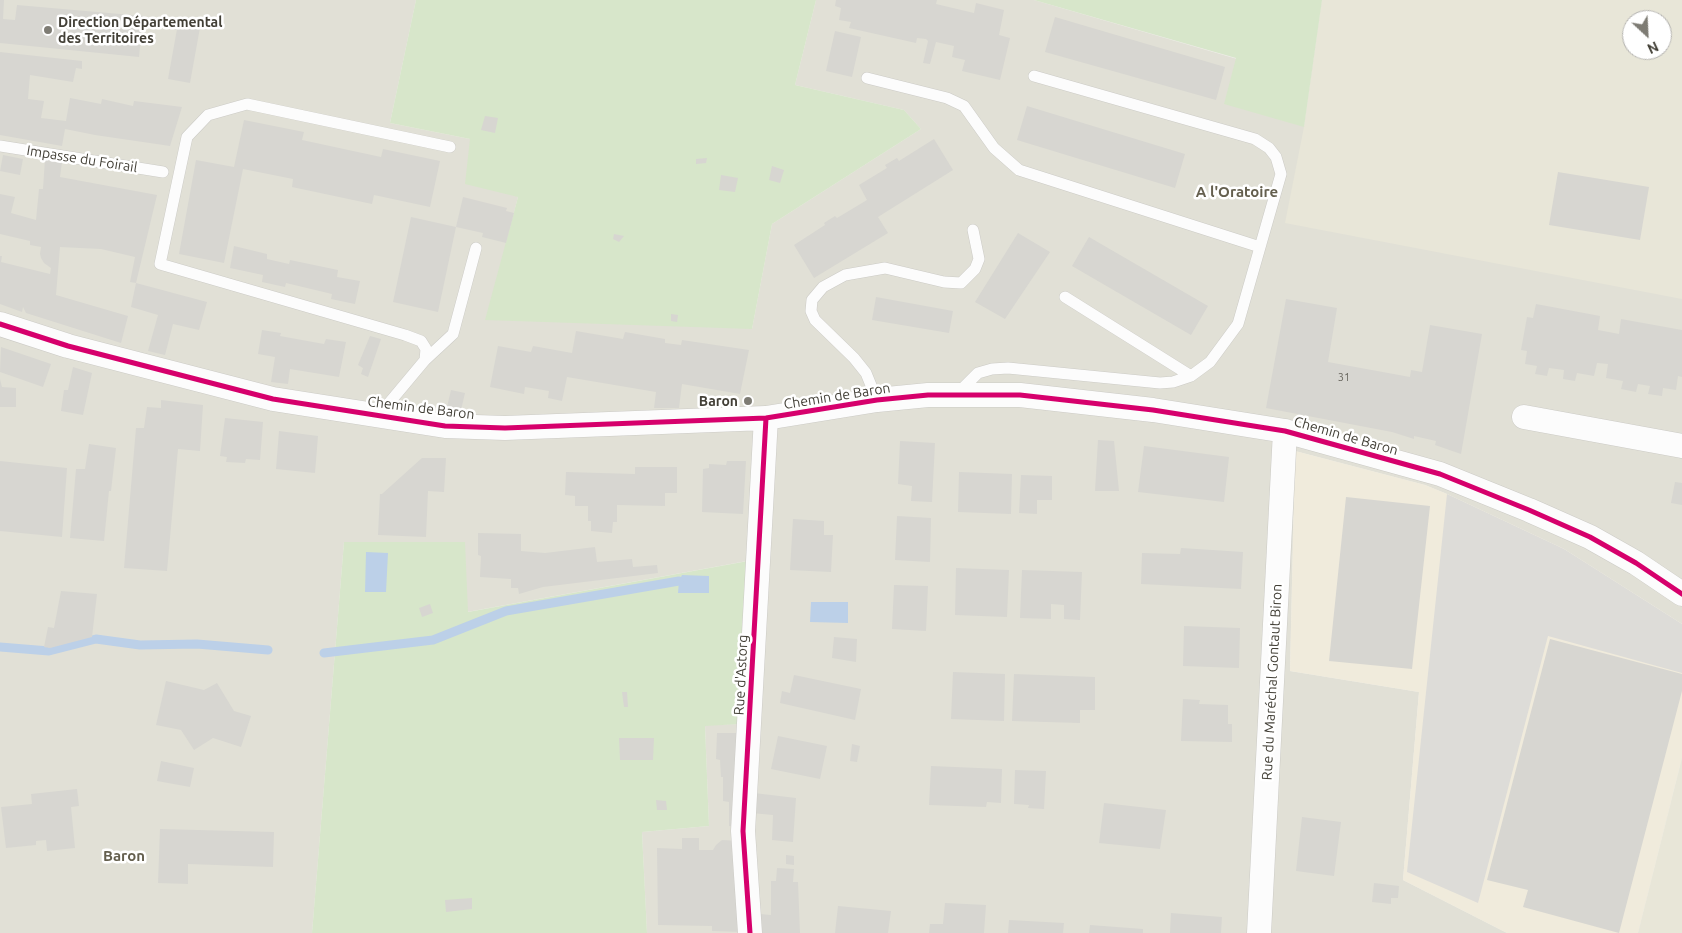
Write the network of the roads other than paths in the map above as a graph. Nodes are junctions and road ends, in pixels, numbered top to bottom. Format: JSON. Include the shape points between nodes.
{"nodes":[{"id":1,"x":1034,"y":76,"type":"dead end"},
{"id":2,"x":867,"y":78,"type":"dead end"},
{"id":3,"x":0,"y":146,"type":"edge"},
{"id":4,"x":450,"y":148,"type":"dead end"},
{"id":5,"x":163,"y":172,"type":"dead end"},
{"id":6,"x":972,"y":230,"type":"dead end"},
{"id":7,"x":1260,"y":247,"type":"junction"},
{"id":8,"x":476,"y":248,"type":"dead end"},
{"id":9,"x":1065,"y":297,"type":"dead end"},
{"id":10,"x":0,"y":324,"type":"edge"},
{"id":11,"x":425,"y":360,"type":"junction"},
{"id":12,"x":1191,"y":376,"type":"junction"},
{"id":13,"x":956,"y":395,"type":"junction"},
{"id":14,"x":877,"y":400,"type":"junction"},
{"id":15,"x":379,"y":415,"type":"junction"},
{"id":16,"x":1524,"y":417,"type":"dead end"},
{"id":17,"x":766,"y":418,"type":"junction"},
{"id":18,"x":1285,"y":431,"type":"junction"},
{"id":19,"x":1682,"y":446,"type":"edge"},
{"id":20,"x":1682,"y":594,"type":"edge"},
{"id":21,"x":750,"y":933,"type":"edge"},
{"id":22,"x":1259,"y":933,"type":"edge"}],
"edges":[{"from":1,"to":7,"type":"lane","via":[[1255,140],[1269,148],[1276,157],[1281,174]]},
{"from":2,"to":7,"type":"lane","via":[[947,98],[964,106],[994,148],[1019,170]]},
{"from":3,"to":5,"type":"lane","name":"Impasse du Foirail"},
{"from":4,"to":11,"type":"lane","via":[[248,104],[208,115],[187,136],[160,264],[405,335],[421,342],[426,349]]},
{"from":6,"to":14,"type":"lane","via":[[979,259],[975,270],[961,283],[885,268],[845,274],[822,286],[812,300],[815,320],[866,373]]},
{"from":7,"to":12,"type":"lane","via":[[1238,324],[1210,362]]},
{"from":8,"to":11,"type":"lane","via":[[453,334]]},
{"from":9,"to":12,"type":"lane"},
{"from":10,"to":15,"type":"street","name":"Chemin de Baron","via":[[68,346],[273,398]]},
{"from":11,"to":15,"type":"lane"},
{"from":12,"to":13,"type":"lane","via":[[1160,383],[992,369],[978,373]]},
{"from":13,"to":14,"type":"street","name":"Chemin de Baron"},
{"from":13,"to":18,"type":"street","name":"Chemin de Baron","via":[[1020,395],[1154,410]]},
{"from":14,"to":17,"type":"street","name":"Chemin de Baron"},
{"from":15,"to":17,"type":"street","name":"Chemin de Baron","via":[[445,426],[505,428]]},
{"from":16,"to":19,"type":"street"},
{"from":17,"to":21,"type":"street","name":"Rue d'Astorg","via":[[743,831]]},
{"from":18,"to":20,"type":"street","name":"Chemin de Baron","via":[[1440,474],[1528,510],[1590,538]]},
{"from":18,"to":22,"type":"street","name":"Rue du Maréchal Gontaut Biron"}]}
